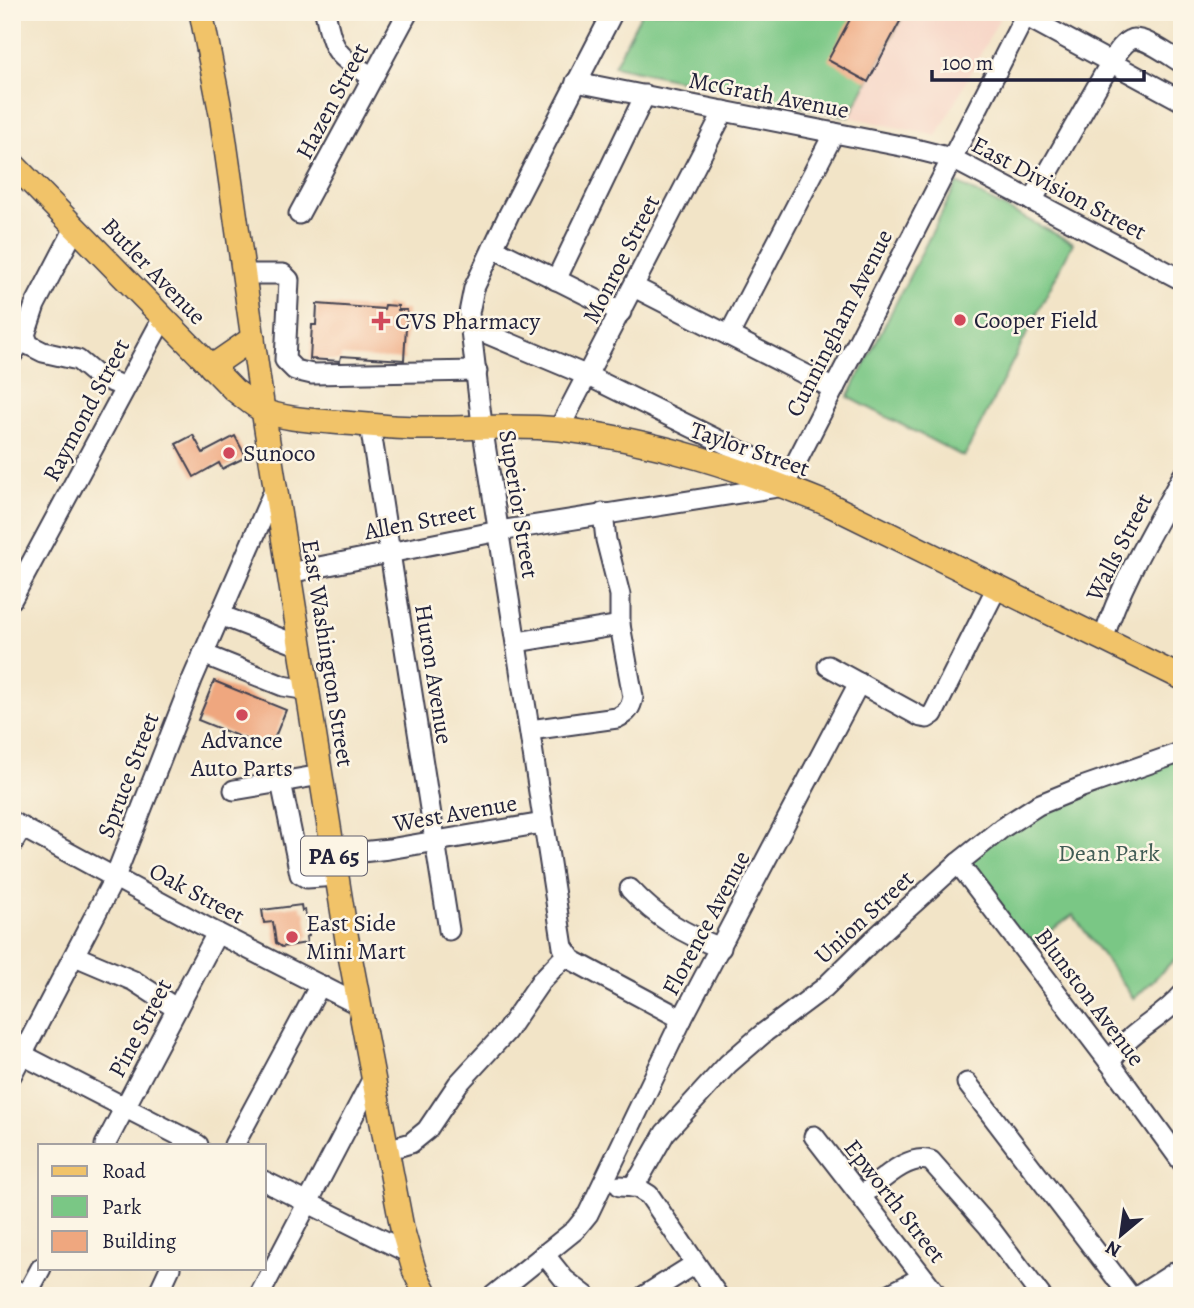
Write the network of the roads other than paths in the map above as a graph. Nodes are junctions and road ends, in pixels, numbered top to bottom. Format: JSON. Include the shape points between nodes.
{"nodes":[{"id":1,"x":201,"y":12,"type":"edge"},
{"id":2,"x":325,"y":12,"type":"edge"},
{"id":3,"x":408,"y":12,"type":"edge"},
{"id":4,"x":613,"y":12,"type":"edge"},
{"id":5,"x":1026,"y":14,"type":"edge"},
{"id":6,"x":1111,"y":62,"type":"junction"},
{"id":7,"x":1182,"y":63,"type":"edge"},
{"id":8,"x":1182,"y":72,"type":"edge"},
{"id":9,"x":373,"y":77,"type":"junction"},
{"id":10,"x":576,"y":82,"type":"junction"},
{"id":11,"x":645,"y":95,"type":"junction"},
{"id":12,"x":1176,"y":98,"type":"edge"},
{"id":13,"x":724,"y":111,"type":"junction"},
{"id":14,"x":834,"y":132,"type":"junction"},
{"id":15,"x":951,"y":158,"type":"junction"},
{"id":16,"x":12,"y":163,"type":"edge"},
{"id":17,"x":1032,"y":201,"type":"junction"},
{"id":18,"x":299,"y":214,"type":"dead end"},
{"id":19,"x":75,"y":228,"type":"junction"},
{"id":20,"x":493,"y":248,"type":"junction"},
{"id":21,"x":245,"y":274,"type":"junction"},
{"id":22,"x":556,"y":280,"type":"junction"},
{"id":23,"x":1182,"y":280,"type":"edge"},
{"id":24,"x":634,"y":287,"type":"junction"},
{"id":25,"x":621,"y":312,"type":"junction"},
{"id":26,"x":163,"y":318,"type":"junction"},
{"id":27,"x":471,"y":327,"type":"junction"},
{"id":28,"x":25,"y":335,"type":"junction"},
{"id":29,"x":729,"y":335,"type":"junction"},
{"id":30,"x":253,"y":338,"type":"junction"},
{"id":31,"x":12,"y":355,"type":"edge"},
{"id":32,"x":211,"y":367,"type":"junction"},
{"id":33,"x":477,"y":371,"type":"junction"},
{"id":34,"x":589,"y":376,"type":"junction"},
{"id":35,"x":125,"y":387,"type":"junction"},
{"id":36,"x":834,"y":389,"type":"junction"},
{"id":37,"x":263,"y":411,"type":"junction"},
{"id":38,"x":370,"y":425,"type":"junction"},
{"id":39,"x":482,"y":425,"type":"junction"},
{"id":40,"x":559,"y":429,"type":"junction"},
{"id":41,"x":1182,"y":477,"type":"edge"},
{"id":42,"x":786,"y":480,"type":"junction"},
{"id":43,"x":276,"y":486,"type":"junction"},
{"id":44,"x":603,"y":513,"type":"junction"},
{"id":45,"x":499,"y":531,"type":"junction"},
{"id":46,"x":391,"y":551,"type":"junction"},
{"id":47,"x":289,"y":573,"type":"junction"},
{"id":48,"x":997,"y":587,"type":"junction"},
{"id":49,"x":12,"y":599,"type":"edge"},
{"id":50,"x":220,"y":615,"type":"junction"},
{"id":51,"x":620,"y":625,"type":"junction"},
{"id":52,"x":1104,"y":640,"type":"junction"},
{"id":53,"x":517,"y":642,"type":"junction"},
{"id":54,"x":300,"y":646,"type":"junction"},
{"id":55,"x":203,"y":654,"type":"junction"},
{"id":56,"x":828,"y":666,"type":"dead end"},
{"id":57,"x":1182,"y":678,"type":"edge"},
{"id":58,"x":859,"y":683,"type":"junction"},
{"id":59,"x":308,"y":690,"type":"junction"},
{"id":60,"x":530,"y":730,"type":"junction"},
{"id":61,"x":1182,"y":752,"type":"edge"},
{"id":62,"x":321,"y":775,"type":"junction"},
{"id":63,"x":281,"y":782,"type":"junction"},
{"id":64,"x":234,"y":790,"type":"dead end"},
{"id":65,"x":544,"y":823,"type":"junction"},
{"id":66,"x":15,"y":831,"type":"edge"},
{"id":67,"x":436,"y":842,"type":"junction"},
{"id":68,"x":958,"y":863,"type":"junction"},
{"id":69,"x":335,"y":866,"type":"junction"},
{"id":70,"x":115,"y":877,"type":"junction"},
{"id":71,"x":630,"y":889,"type":"dead end"},
{"id":72,"x":449,"y":930,"type":"dead end"},
{"id":73,"x":217,"y":933,"type":"junction"},
{"id":74,"x":721,"y":948,"type":"junction"},
{"id":75,"x":567,"y":954,"type":"junction"},
{"id":76,"x":75,"y":956,"type":"junction"},
{"id":77,"x":320,"y":985,"type":"junction"},
{"id":78,"x":1182,"y":995,"type":"edge"},
{"id":79,"x":359,"y":1005,"type":"junction"},
{"id":80,"x":177,"y":1009,"type":"junction"},
{"id":81,"x":682,"y":1019,"type":"junction"},
{"id":82,"x":17,"y":1052,"type":"edge"},
{"id":83,"x":1110,"y":1063,"type":"junction"},
{"id":84,"x":12,"y":1074,"type":"edge"},
{"id":85,"x":373,"y":1078,"type":"junction"},
{"id":86,"x":967,"y":1083,"type":"dead end"},
{"id":87,"x":125,"y":1107,"type":"junction"},
{"id":88,"x":814,"y":1136,"type":"dead end"},
{"id":89,"x":106,"y":1144,"type":"edge"},
{"id":90,"x":196,"y":1144,"type":"edge"},
{"id":91,"x":235,"y":1144,"type":"edge"},
{"id":92,"x":387,"y":1150,"type":"junction"},
{"id":93,"x":1182,"y":1162,"type":"edge"},
{"id":94,"x":266,"y":1182,"type":"edge"},
{"id":95,"x":601,"y":1187,"type":"junction"},
{"id":96,"x":632,"y":1187,"type":"junction"},
{"id":97,"x":861,"y":1196,"type":"junction"},
{"id":98,"x":307,"y":1204,"type":"junction"},
{"id":99,"x":407,"y":1252,"type":"junction"},
{"id":100,"x":544,"y":1254,"type":"junction"},
{"id":101,"x":695,"y":1264,"type":"junction"},
{"id":102,"x":1182,"y":1268,"type":"edge"},
{"id":103,"x":40,"y":1270,"type":"edge"},
{"id":104,"x":169,"y":1270,"type":"edge"},
{"id":105,"x":923,"y":1277,"type":"junction"},
{"id":106,"x":12,"y":1288,"type":"edge"},
{"id":107,"x":26,"y":1296,"type":"edge"},
{"id":108,"x":157,"y":1296,"type":"edge"},
{"id":109,"x":259,"y":1296,"type":"edge"},
{"id":110,"x":427,"y":1296,"type":"edge"},
{"id":111,"x":493,"y":1296,"type":"edge"},
{"id":112,"x":586,"y":1296,"type":"edge"},
{"id":113,"x":644,"y":1296,"type":"edge"},
{"id":114,"x":718,"y":1296,"type":"edge"},
{"id":115,"x":886,"y":1296,"type":"edge"},
{"id":116,"x":938,"y":1296,"type":"edge"},
{"id":117,"x":1041,"y":1296,"type":"edge"},
{"id":118,"x":1130,"y":1296,"type":"edge"},
{"id":119,"x":1138,"y":1296,"type":"edge"}],
"edges":[{"from":1,"to":21,"type":"main road","name":"East Washington Street","number":"PA 65"},
{"from":2,"to":9,"type":"street","via":[[335,50]]},
{"from":3,"to":9,"type":"street","name":"Hazen Street"},
{"from":4,"to":10,"type":"street","name":"Superior Street"},
{"from":5,"to":6,"type":"street"},
{"from":5,"to":15,"type":"street","name":"Cunningham Avenue"},
{"from":6,"to":7,"type":"street","via":[[1135,38]]},
{"from":6,"to":12,"type":"street"},
{"from":6,"to":17,"type":"street"},
{"from":8,"to":12,"type":"street"},
{"from":9,"to":18,"type":"street","name":"Hazen Street"},
{"from":10,"to":11,"type":"street","name":"McGrath Avenue"},
{"from":10,"to":20,"type":"street","name":"Superior Street"},
{"from":11,"to":13,"type":"street","name":"McGrath Avenue"},
{"from":11,"to":22,"type":"street"},
{"from":13,"to":14,"type":"street","name":"McGrath Avenue"},
{"from":13,"to":24,"type":"street","name":"Monroe Street"},
{"from":14,"to":15,"type":"street","name":"McGrath Avenue"},
{"from":14,"to":29,"type":"street"},
{"from":15,"to":17,"type":"street","name":"East Division Street"},
{"from":15,"to":36,"type":"street","name":"Cunningham Avenue"},
{"from":16,"to":19,"type":"main road","name":"Butler Avenue"},
{"from":17,"to":23,"type":"street","name":"East Division Street"},
{"from":19,"to":26,"type":"main road","name":"Butler Avenue"},
{"from":19,"to":28,"type":"street"},
{"from":20,"to":22,"type":"street"},
{"from":20,"to":27,"type":"street","name":"Superior Street","via":[[470,300]]},
{"from":21,"to":30,"type":"main road","name":"East Washington Street","number":"PA 65"},
{"from":21,"to":33,"type":"street","via":[[283,274],[289,280],[285,360],[295,370],[312,374]]},
{"from":22,"to":25,"type":"street"},
{"from":24,"to":25,"type":"street","name":"Monroe Street"},
{"from":24,"to":29,"type":"street"},
{"from":25,"to":34,"type":"street","name":"Monroe Street"},
{"from":26,"to":32,"type":"main road","name":"Butler Avenue"},
{"from":26,"to":35,"type":"street","name":"Raymond Street"},
{"from":27,"to":33,"type":"street","name":"Superior Street"},
{"from":27,"to":34,"type":"street","name":"Taylor Street"},
{"from":28,"to":31,"type":"street"},
{"from":28,"to":35,"type":"street","via":[[29,345],[78,360],[97,376]]},
{"from":29,"to":36,"type":"street"},
{"from":30,"to":32,"type":"main road"},
{"from":30,"to":37,"type":"main road","name":"East Washington Street","number":"PA 65"},
{"from":32,"to":37,"type":"main road","name":"Butler Avenue"},
{"from":33,"to":39,"type":"street","name":"Superior Street"},
{"from":34,"to":40,"type":"street","name":"Monroe Street"},
{"from":34,"to":42,"type":"street","name":"Taylor Street"},
{"from":35,"to":49,"type":"street","name":"Raymond Street"},
{"from":36,"to":42,"type":"street","name":"Cunningham Avenue"},
{"from":37,"to":38,"type":"main road","name":"Taylor Street"},
{"from":37,"to":43,"type":"main road","name":"East Washington Street","number":"PA 65"},
{"from":38,"to":39,"type":"main road","name":"Taylor Street"},
{"from":38,"to":46,"type":"street","name":"Huron Avenue"},
{"from":39,"to":40,"type":"main road","name":"Taylor Street"},
{"from":39,"to":45,"type":"street","name":"Superior Street"},
{"from":40,"to":42,"type":"main road","name":"Taylor Street","via":[[680,452]]},
{"from":41,"to":52,"type":"street","name":"Walls Street","via":[[1122,587]]},
{"from":42,"to":44,"type":"street"},
{"from":42,"to":48,"type":"main road","name":"Taylor Street"},
{"from":43,"to":47,"type":"main road","name":"East Washington Street","number":"PA 65"},
{"from":43,"to":50,"type":"street","name":"Spruce Street"},
{"from":44,"to":45,"type":"street","name":"Allen Street"},
{"from":44,"to":51,"type":"street","via":[[620,596]]},
{"from":45,"to":46,"type":"street","name":"Allen Street"},
{"from":45,"to":53,"type":"street","name":"Superior Street"},
{"from":46,"to":47,"type":"street","name":"Allen Street"},
{"from":46,"to":67,"type":"street","name":"Huron Avenue"},
{"from":47,"to":54,"type":"main road","name":"East Washington Street","number":"PA 65"},
{"from":48,"to":52,"type":"main road","name":"Taylor Street"},
{"from":48,"to":58,"type":"street","via":[[933,714],[927,718]]},
{"from":50,"to":54,"type":"street"},
{"from":50,"to":55,"type":"street","name":"Spruce Street"},
{"from":51,"to":53,"type":"street"},
{"from":51,"to":60,"type":"street","via":[[633,696],[626,714]]},
{"from":52,"to":57,"type":"main road","name":"Taylor Street"},
{"from":53,"to":60,"type":"street","name":"Superior Street"},
{"from":54,"to":59,"type":"main road","name":"East Washington Street","number":"PA 65"},
{"from":55,"to":59,"type":"street","via":[[283,686]]},
{"from":55,"to":70,"type":"street","name":"Spruce Street"},
{"from":56,"to":58,"type":"street"},
{"from":58,"to":74,"type":"street","name":"Florence Avenue"},
{"from":59,"to":62,"type":"main road","name":"East Washington Street","number":"PA 65"},
{"from":60,"to":65,"type":"street","name":"Superior Street"},
{"from":61,"to":68,"type":"street","name":"Union Street","via":[[1038,806]]},
{"from":62,"to":63,"type":"street"},
{"from":62,"to":69,"type":"main road","name":"East Washington Street","number":"PA 65"},
{"from":63,"to":64,"type":"street"},
{"from":63,"to":69,"type":"street","name":"West Avenue","via":[[300,874],[307,878]]},
{"from":65,"to":67,"type":"street","name":"West Avenue"},
{"from":65,"to":75,"type":"street","name":"Superior Street"},
{"from":66,"to":70,"type":"street","name":"Oak Street"},
{"from":67,"to":69,"type":"street","name":"West Avenue"},
{"from":67,"to":72,"type":"street","name":"Huron Avenue"},
{"from":68,"to":83,"type":"street","name":"Blunston Avenue"},
{"from":68,"to":96,"type":"street","name":"Union Street","via":[[824,988],[728,1064],[665,1133]]},
{"from":69,"to":79,"type":"main road","name":"East Washington Street","number":"PA 65"},
{"from":70,"to":73,"type":"street","name":"Oak Street"},
{"from":70,"to":76,"type":"street","name":"Spruce Street"},
{"from":71,"to":74,"type":"street","via":[[668,923]]},
{"from":73,"to":77,"type":"street","name":"Oak Street"},
{"from":73,"to":80,"type":"street","name":"Pine Street"},
{"from":74,"to":81,"type":"street","name":"Florence Avenue"},
{"from":75,"to":81,"type":"street"},
{"from":75,"to":92,"type":"street","via":[[458,1084],[434,1122],[418,1138]]},
{"from":76,"to":80,"type":"street","via":[[134,981]]},
{"from":76,"to":82,"type":"street","name":"Spruce Street"},
{"from":77,"to":79,"type":"street","name":"Oak Street"},
{"from":77,"to":91,"type":"street"},
{"from":78,"to":83,"type":"street","via":[[1119,1046]]},
{"from":79,"to":85,"type":"main road","name":"East Washington Street","number":"PA 65"},
{"from":80,"to":87,"type":"street","name":"Pine Street"},
{"from":81,"to":95,"type":"street","name":"Florence Avenue"},
{"from":82,"to":84,"type":"street","name":"Spruce Street"},
{"from":82,"to":87,"type":"street"},
{"from":83,"to":93,"type":"street","name":"Blunston Avenue"},
{"from":85,"to":92,"type":"main road","name":"East Washington Street","number":"PA 65"},
{"from":85,"to":98,"type":"street"},
{"from":86,"to":118,"type":"street"},
{"from":87,"to":89,"type":"street","name":"Pine Street"},
{"from":87,"to":90,"type":"street"},
{"from":88,"to":97,"type":"street","name":"Epworth Street"},
{"from":92,"to":99,"type":"main road","name":"East Washington Street","number":"PA 65"},
{"from":94,"to":98,"type":"street"},
{"from":95,"to":96,"type":"street"},
{"from":95,"to":100,"type":"street","via":[[575,1230]]},
{"from":96,"to":101,"type":"street","via":[[649,1195]]},
{"from":97,"to":105,"type":"street","name":"Epworth Street"},
{"from":97,"to":117,"type":"street","via":[[909,1163],[923,1158],[932,1161]]},
{"from":98,"to":99,"type":"street"},
{"from":98,"to":109,"type":"street"},
{"from":99,"to":110,"type":"main road","name":"East Washington Street","number":"PA 65"},
{"from":100,"to":111,"type":"street"},
{"from":100,"to":112,"type":"street","via":[[564,1279]]},
{"from":101,"to":113,"type":"street"},
{"from":101,"to":114,"type":"street"},
{"from":102,"to":119,"type":"street"},
{"from":103,"to":107,"type":"street"},
{"from":104,"to":108,"type":"street"},
{"from":105,"to":115,"type":"street"},
{"from":105,"to":116,"type":"street","name":"Epworth Street"},
{"from":106,"to":107,"type":"street"}]}
